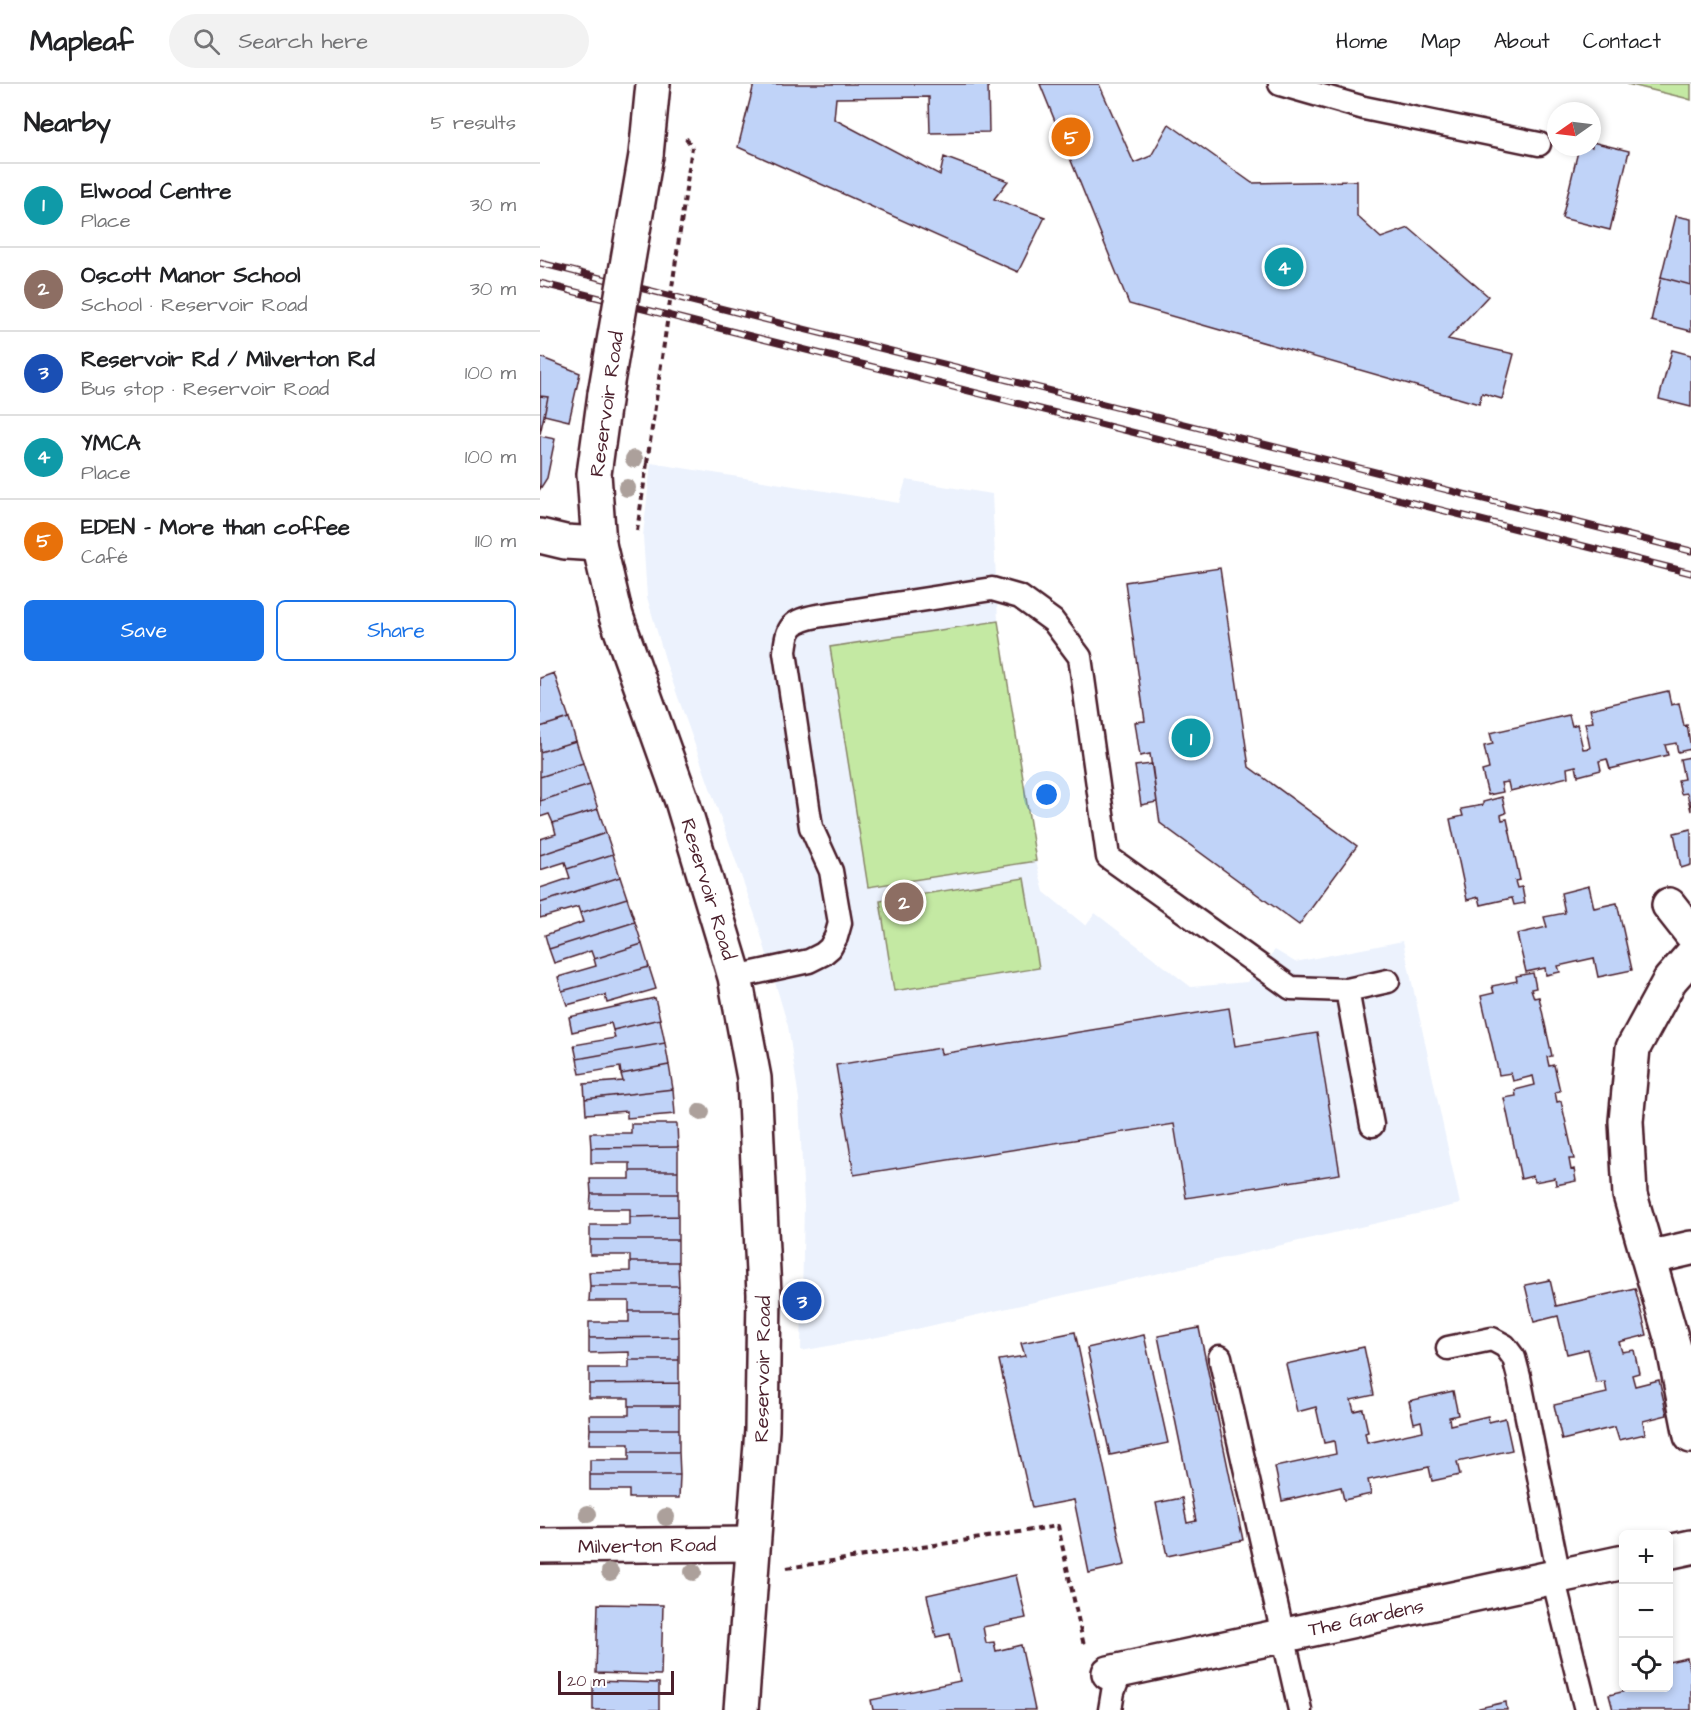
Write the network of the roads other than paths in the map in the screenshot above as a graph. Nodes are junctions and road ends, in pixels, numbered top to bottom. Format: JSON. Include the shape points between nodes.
{"nodes":[{"id":1,"x":653,"y":84,"type":"edge"},
{"id":2,"x":1280,"y":84,"type":"edge"},
{"id":3,"x":1539,"y":144,"type":"dead end"},
{"id":4,"x":540,"y":536,"type":"edge"},
{"id":5,"x":599,"y":544,"type":"junction"},
{"id":6,"x":1670,"y":905,"type":"dead end"},
{"id":7,"x":1691,"y":933,"type":"edge"},
{"id":8,"x":1691,"y":956,"type":"edge"},
{"id":9,"x":735,"y":977,"type":"junction"},
{"id":10,"x":1388,"y":981,"type":"dead end"},
{"id":11,"x":1347,"y":990,"type":"junction"},
{"id":12,"x":1372,"y":1125,"type":"dead end"},
{"id":13,"x":1691,"y":1248,"type":"edge"},
{"id":14,"x":1648,"y":1258,"type":"junction"},
{"id":15,"x":1448,"y":1348,"type":"dead end"},
{"id":16,"x":1220,"y":1357,"type":"dead end"},
{"id":17,"x":1691,"y":1436,"type":"edge"},
{"id":18,"x":540,"y":1546,"type":"edge"},
{"id":19,"x":1691,"y":1547,"type":"edge"},
{"id":20,"x":1673,"y":1551,"type":"edge"},
{"id":21,"x":752,"y":1559,"type":"junction"},
{"id":22,"x":1619,"y":1563,"type":"edge"},
{"id":23,"x":1556,"y":1576,"type":"junction"},
{"id":24,"x":1284,"y":1635,"type":"junction"},
{"id":25,"x":1115,"y":1672,"type":"joint"},
{"id":26,"x":741,"y":1710,"type":"edge"},
{"id":27,"x":1110,"y":1710,"type":"edge"},
{"id":28,"x":1300,"y":1710,"type":"edge"},
{"id":29,"x":1586,"y":1710,"type":"edge"}],
"edges":[{"from":1,"to":5,"type":"main road","name":"Reservoir Road","bridge":true,"via":[[646,154],[594,474]]},
{"from":2,"to":3,"type":"lane","via":[[1364,108]]},
{"from":4,"to":5,"type":"main road"},
{"from":5,"to":9,"type":"main road","name":"Reservoir Road","via":[[615,616],[682,801]]},
{"from":6,"to":7,"type":"main road"},
{"from":8,"to":14,"type":"main road","via":[[1670,980],[1633,1048],[1626,1121],[1630,1195]]},
{"from":9,"to":11,"type":"lane","via":[[809,961],[823,954],[833,943],[840,923],[831,871],[811,827],[785,652],[788,632],[795,622],[817,616],[992,589],[1020,597],[1053,621],[1080,657],[1108,857],[1291,988]]},
{"from":9,"to":21,"type":"main road","name":"Reservoir Road","via":[[754,1078],[764,1294],[762,1430]]},
{"from":10,"to":11,"type":"lane"},
{"from":11,"to":12,"type":"lane"},
{"from":13,"to":14,"type":"main road"},
{"from":14,"to":17,"type":"main road","via":[[1673,1344]]},
{"from":15,"to":23,"type":"lane","via":[[1492,1339],[1505,1346],[1514,1358],[1525,1399]]},
{"from":16,"to":24,"type":"lane"},
{"from":18,"to":21,"type":"main road","name":"Milverton Road"},
{"from":19,"to":20,"type":"main road"},
{"from":21,"to":26,"type":"main road","name":"Reservoir Road"},
{"from":22,"to":23,"type":"main road","name":"The Gardens"},
{"from":23,"to":24,"type":"main road","name":"The Gardens"},
{"from":23,"to":29,"type":"lane"},
{"from":24,"to":25,"type":"main road","name":"The Gardens"},
{"from":24,"to":28,"type":"lane"},
{"from":25,"to":27,"type":"lane"}]}
